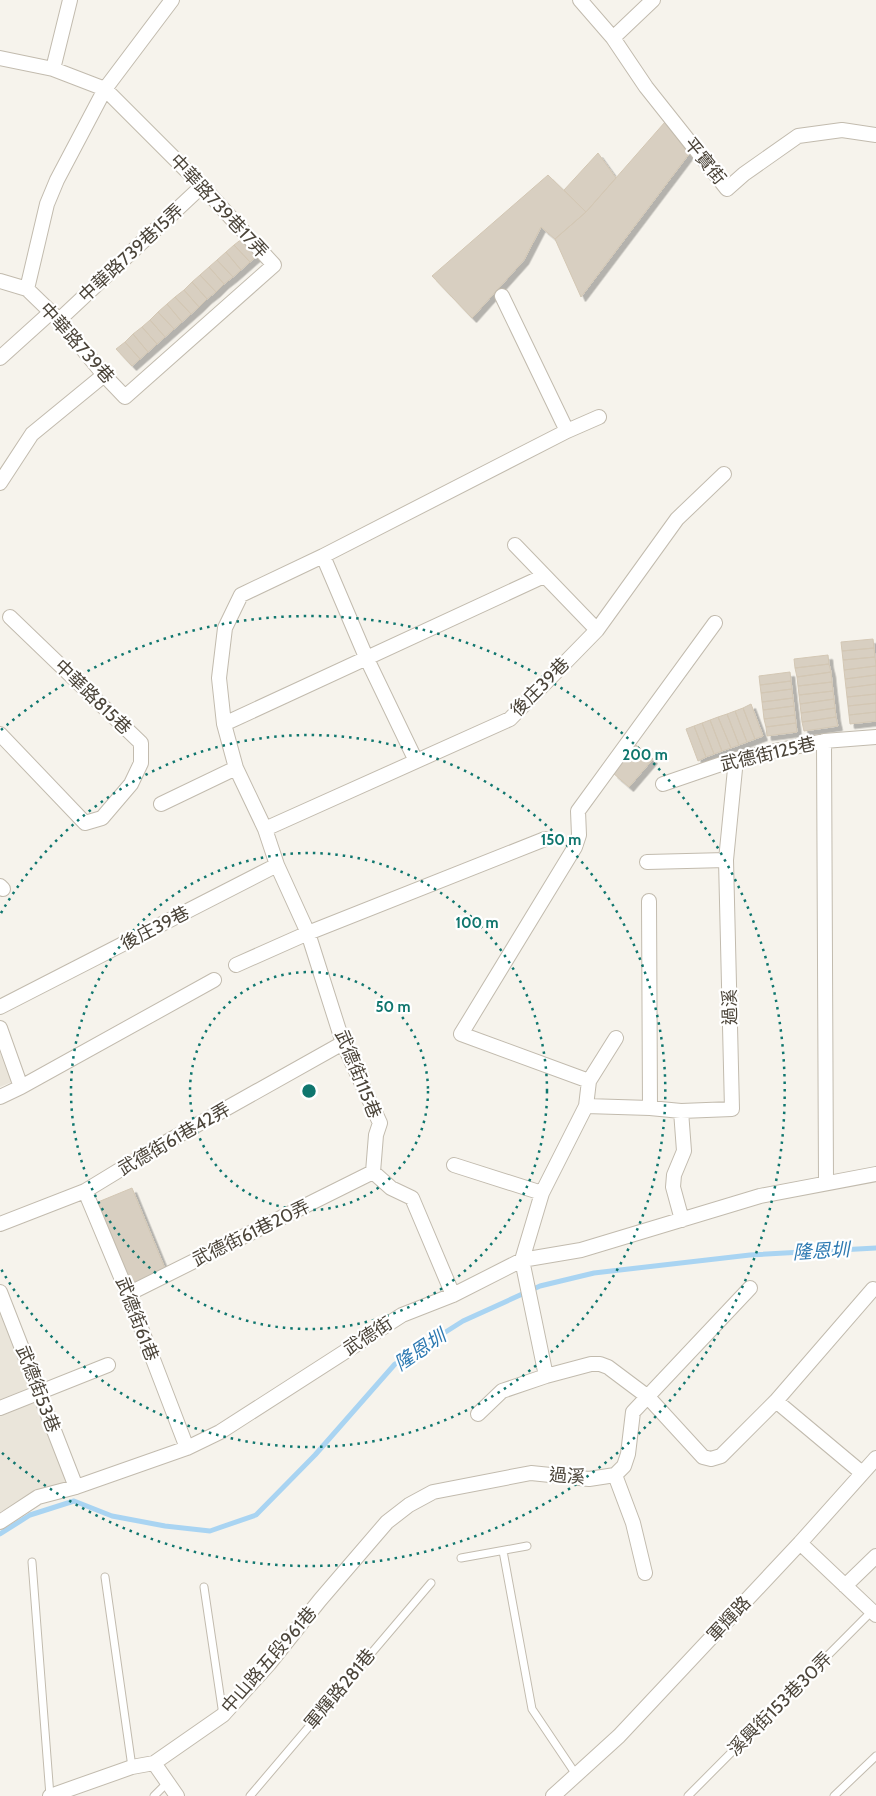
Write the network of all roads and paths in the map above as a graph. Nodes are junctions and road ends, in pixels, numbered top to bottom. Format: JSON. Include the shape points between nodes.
{"nodes":[{"id":1,"x":70,"y":0,"type":"edge"},
{"id":2,"x":172,"y":0,"type":"edge"},
{"id":3,"x":580,"y":0,"type":"edge"},
{"id":4,"x":654,"y":0,"type":"edge"},
{"id":5,"x":613,"y":38,"type":"junction"},
{"id":6,"x":0,"y":58,"type":"edge"},
{"id":7,"x":52,"y":70,"type":"junction"},
{"id":8,"x":104,"y":89,"type":"junction"},
{"id":9,"x":876,"y":135,"type":"edge"},
{"id":10,"x":202,"y":186,"type":"junction"},
{"id":11,"x":0,"y":281,"type":"edge"},
{"id":12,"x":27,"y":289,"type":"junction"},
{"id":13,"x":502,"y":296,"type":"dead end"},
{"id":14,"x":55,"y":316,"type":"junction"},
{"id":15,"x":0,"y":358,"type":"edge"},
{"id":16,"x":104,"y":374,"type":"junction"},
{"id":17,"x":124,"y":396,"type":"joint"},
{"id":18,"x":599,"y":417,"type":"dead end"},
{"id":19,"x":567,"y":430,"type":"junction"},
{"id":20,"x":724,"y":474,"type":"dead end"},
{"id":21,"x":0,"y":483,"type":"edge"},
{"id":22,"x":515,"y":545,"type":"dead end"},
{"id":23,"x":323,"y":556,"type":"junction"},
{"id":24,"x":544,"y":576,"type":"junction"},
{"id":25,"x":10,"y":617,"type":"dead end"},
{"id":26,"x":715,"y":623,"type":"dead end"},
{"id":27,"x":597,"y":630,"type":"junction"},
{"id":28,"x":366,"y":658,"type":"junction"},
{"id":29,"x":224,"y":724,"type":"junction"},
{"id":30,"x":0,"y":734,"type":"edge"},
{"id":31,"x":876,"y":737,"type":"edge"},
{"id":32,"x":824,"y":742,"type":"junction"},
{"id":33,"x":736,"y":758,"type":"junction"},
{"id":34,"x":416,"y":761,"type":"junction"},
{"id":35,"x":236,"y":768,"type":"junction"},
{"id":36,"x":663,"y":784,"type":"dead end"},
{"id":37,"x":161,"y":804,"type":"dead end"},
{"id":38,"x":265,"y":829,"type":"junction"},
{"id":39,"x":545,"y":839,"type":"dead end"},
{"id":40,"x":726,"y":860,"type":"junction"},
{"id":41,"x":647,"y":862,"type":"dead end"},
{"id":42,"x":277,"y":865,"type":"junction"},
{"id":43,"x":649,"y":901,"type":"dead end"},
{"id":44,"x":308,"y":933,"type":"junction"},
{"id":45,"x":236,"y":965,"type":"dead end"},
{"id":46,"x":214,"y":980,"type":"dead end"},
{"id":47,"x":0,"y":1007,"type":"edge"},
{"id":48,"x":0,"y":1028,"type":"edge"},
{"id":49,"x":616,"y":1038,"type":"dead end"},
{"id":50,"x":343,"y":1043,"type":"junction"},
{"id":51,"x":589,"y":1081,"type":"junction"},
{"id":52,"x":21,"y":1087,"type":"junction"},
{"id":53,"x":0,"y":1097,"type":"edge"},
{"id":54,"x":586,"y":1106,"type":"junction"},
{"id":55,"x":650,"y":1108,"type":"junction"},
{"id":56,"x":681,"y":1111,"type":"junction"},
{"id":57,"x":454,"y":1165,"type":"dead end"},
{"id":58,"x":374,"y":1172,"type":"junction"},
{"id":59,"x":876,"y":1174,"type":"edge"},
{"id":60,"x":826,"y":1182,"type":"junction"},
{"id":61,"x":85,"y":1191,"type":"junction"},
{"id":62,"x":542,"y":1193,"type":"junction"},
{"id":63,"x":682,"y":1220,"type":"junction"},
{"id":64,"x":0,"y":1224,"type":"edge"},
{"id":65,"x":522,"y":1260,"type":"junction"},
{"id":66,"x":750,"y":1288,"type":"dead end"},
{"id":67,"x":873,"y":1289,"type":"dead end"},
{"id":68,"x":0,"y":1292,"type":"edge"},
{"id":69,"x":128,"y":1294,"type":"junction"},
{"id":70,"x":453,"y":1296,"type":"junction"},
{"id":71,"x":108,"y":1365,"type":"dead end"},
{"id":72,"x":546,"y":1376,"type":"junction"},
{"id":73,"x":39,"y":1392,"type":"junction"},
{"id":74,"x":648,"y":1397,"type":"junction"},
{"id":75,"x":776,"y":1401,"type":"junction"},
{"id":76,"x":0,"y":1408,"type":"edge"},
{"id":77,"x":478,"y":1414,"type":"dead end"},
{"id":78,"x":187,"y":1448,"type":"junction"},
{"id":79,"x":876,"y":1458,"type":"edge"},
{"id":80,"x":862,"y":1473,"type":"junction"},
{"id":81,"x":615,"y":1474,"type":"junction"},
{"id":82,"x":76,"y":1487,"type":"junction"},
{"id":83,"x":433,"y":1492,"type":"joint"},
{"id":84,"x":0,"y":1522,"type":"edge"},
{"id":85,"x":800,"y":1543,"type":"junction"},
{"id":86,"x":527,"y":1546,"type":"dead end"},
{"id":87,"x":503,"y":1551,"type":"junction"},
{"id":88,"x":876,"y":1556,"type":"edge"},
{"id":89,"x":461,"y":1558,"type":"dead end"},
{"id":90,"x":32,"y":1562,"type":"dead end"},
{"id":91,"x":645,"y":1573,"type":"dead end"},
{"id":92,"x":105,"y":1577,"type":"dead end"},
{"id":93,"x":431,"y":1583,"type":"dead end"},
{"id":94,"x":845,"y":1586,"type":"junction"},
{"id":95,"x":204,"y":1587,"type":"dead end"},
{"id":96,"x":874,"y":1614,"type":"edge"},
{"id":97,"x":223,"y":1715,"type":"junction"},
{"id":98,"x":876,"y":1756,"type":"edge"},
{"id":99,"x":154,"y":1763,"type":"junction"},
{"id":100,"x":132,"y":1767,"type":"junction"},
{"id":101,"x":577,"y":1776,"type":"junction"},
{"id":102,"x":167,"y":1783,"type":"junction"},
{"id":103,"x":50,"y":1796,"type":"edge"},
{"id":104,"x":154,"y":1796,"type":"edge"},
{"id":105,"x":177,"y":1796,"type":"edge"},
{"id":106,"x":250,"y":1796,"type":"edge"},
{"id":107,"x":554,"y":1796,"type":"edge"},
{"id":108,"x":688,"y":1796,"type":"edge"},
{"id":109,"x":834,"y":1796,"type":"edge"}],
"edges":[{"from":1,"to":7,"type":"street"},
{"from":2,"to":8,"type":"street"},
{"from":3,"to":5,"type":"street","name":"平實街"},
{"from":4,"to":5,"type":"street"},
{"from":5,"to":9,"type":"street","name":"平實街","via":[[646,87],[727,189],[798,136],[842,130]]},
{"from":6,"to":7,"type":"street","name":"中華路739巷17弄"},
{"from":7,"to":8,"type":"street","name":"中華路739巷17弄"},
{"from":8,"to":10,"type":"street","name":"中華路739巷17弄"},
{"from":8,"to":12,"type":"street","via":[[47,204]]},
{"from":10,"to":14,"type":"street","name":"中華路739巷15弄"},
{"from":10,"to":17,"type":"street","name":"中華路739巷17弄","via":[[274,265]]},
{"from":11,"to":12,"type":"street","name":"中華路739巷"},
{"from":12,"to":14,"type":"street","name":"中華路739巷"},
{"from":13,"to":19,"type":"street"},
{"from":14,"to":15,"type":"street","name":"中華路739巷15弄"},
{"from":14,"to":16,"type":"street","name":"中華路739巷"},
{"from":16,"to":17,"type":"street","name":"中華路739巷"},
{"from":16,"to":21,"type":"street","via":[[32,434]]},
{"from":18,"to":19,"type":"street"},
{"from":19,"to":23,"type":"street"},
{"from":20,"to":27,"type":"street","name":"後庄39巷","via":[[677,519]]},
{"from":22,"to":24,"type":"street"},
{"from":23,"to":28,"type":"street"},
{"from":23,"to":29,"type":"street","via":[[241,595],[225,628],[219,678]]},
{"from":24,"to":27,"type":"street"},
{"from":24,"to":28,"type":"street"},
{"from":25,"to":30,"type":"street","name":"中華路815巷","via":[[141,743],[141,763],[131,784],[102,818],[85,823]]},
{"from":26,"to":51,"type":"street","via":[[578,811],[579,835],[575,847],[461,1034]]},
{"from":27,"to":34,"type":"street","name":"後庄39巷","via":[[510,719]]},
{"from":28,"to":29,"type":"street"},
{"from":28,"to":34,"type":"street"},
{"from":29,"to":35,"type":"street"},
{"from":31,"to":32,"type":"street","name":"武德街125巷"},
{"from":32,"to":33,"type":"street","name":"武德街125巷"},
{"from":32,"to":60,"type":"street"},
{"from":33,"to":36,"type":"street","name":"武德街125巷"},
{"from":33,"to":40,"type":"street","name":"過溪"},
{"from":34,"to":38,"type":"street","name":"後庄39巷"},
{"from":35,"to":37,"type":"street"},
{"from":35,"to":38,"type":"street"},
{"from":38,"to":42,"type":"street"},
{"from":39,"to":44,"type":"street"},
{"from":40,"to":41,"type":"street"},
{"from":40,"to":56,"type":"street","name":"過溪","via":[[732,1109]]},
{"from":42,"to":44,"type":"street","name":"武德街115巷"},
{"from":42,"to":47,"type":"street","name":"後庄39巷"},
{"from":43,"to":55,"type":"street"},
{"from":44,"to":45,"type":"street"},
{"from":44,"to":50,"type":"street","name":"武德街115巷"},
{"from":46,"to":52,"type":"street"},
{"from":48,"to":52,"type":"street"},
{"from":49,"to":51,"type":"street"},
{"from":50,"to":58,"type":"street","name":"武德街115巷","via":[[380,1123],[376,1134]]},
{"from":50,"to":61,"type":"street","name":"武德街61巷42弄"},
{"from":51,"to":54,"type":"street"},
{"from":52,"to":53,"type":"street"},
{"from":54,"to":55,"type":"street","name":"過溪"},
{"from":54,"to":62,"type":"street"},
{"from":55,"to":56,"type":"street","name":"過溪"},
{"from":56,"to":63,"type":"street","via":[[684,1151],[672,1188]]},
{"from":57,"to":62,"type":"street"},
{"from":58,"to":69,"type":"street","name":"武德街61巷20弄"},
{"from":58,"to":70,"type":"street","via":[[391,1188],[412,1198]]},
{"from":59,"to":60,"type":"street","name":"武德街"},
{"from":60,"to":63,"type":"street","name":"武德街","via":[[760,1196]]},
{"from":61,"to":64,"type":"street","name":"武德街61巷42弄"},
{"from":61,"to":69,"type":"street","name":"武德街61巷"},
{"from":62,"to":65,"type":"street"},
{"from":63,"to":65,"type":"street","name":"武德街","via":[[581,1250]]},
{"from":65,"to":70,"type":"street","name":"武德街"},
{"from":65,"to":72,"type":"street"},
{"from":66,"to":74,"type":"street"},
{"from":67,"to":75,"type":"street"},
{"from":68,"to":73,"type":"street","name":"武德街53巷"},
{"from":69,"to":78,"type":"street","name":"武德街61巷"},
{"from":70,"to":78,"type":"street","name":"武德街","via":[[402,1315],[220,1432]]},
{"from":71,"to":73,"type":"street"},
{"from":72,"to":74,"type":"street","via":[[600,1364]]},
{"from":72,"to":77,"type":"street","via":[[502,1391]]},
{"from":73,"to":76,"type":"street"},
{"from":73,"to":82,"type":"street","name":"武德街53巷"},
{"from":74,"to":75,"type":"street","via":[[703,1457],[711,1459],[721,1456]]},
{"from":74,"to":81,"type":"street","via":[[632,1412],[628,1454],[624,1466]]},
{"from":75,"to":80,"type":"street"},
{"from":78,"to":82,"type":"street","name":"武德街"},
{"from":79,"to":80,"type":"street","name":"軍輝路"},
{"from":80,"to":85,"type":"street","name":"軍輝路"},
{"from":81,"to":83,"type":"street","name":"過溪","via":[[589,1479],[531,1473]]},
{"from":81,"to":91,"type":"street","via":[[633,1523]]},
{"from":82,"to":84,"type":"street","name":"武德街","via":[[38,1497]]},
{"from":83,"to":97,"type":"street","name":"中山路五段961巷","via":[[408,1505],[387,1522]]},
{"from":85,"to":94,"type":"street"},
{"from":85,"to":101,"type":"street","name":"軍輝路","via":[[619,1736]]},
{"from":86,"to":87,"type":"lane"},
{"from":87,"to":89,"type":"lane"},
{"from":87,"to":101,"type":"lane","via":[[532,1709]]},
{"from":88,"to":94,"type":"street"},
{"from":90,"to":103,"type":"lane"},
{"from":92,"to":100,"type":"lane"},
{"from":93,"to":106,"type":"lane","name":"軍輝路281巷"},
{"from":94,"to":96,"type":"street"},
{"from":95,"to":97,"type":"lane"},
{"from":96,"to":108,"type":"lane","name":"溪興街153巷30弄"},
{"from":97,"to":99,"type":"street","name":"中山路五段961巷"},
{"from":98,"to":109,"type":"lane"},
{"from":99,"to":100,"type":"street","name":"中山路五段961巷"},
{"from":99,"to":102,"type":"street"},
{"from":100,"to":103,"type":"street","name":"中山路五段961巷"},
{"from":101,"to":107,"type":"street","name":"軍輝路"},
{"from":102,"to":104,"type":"lane"},
{"from":102,"to":105,"type":"street"}]}
